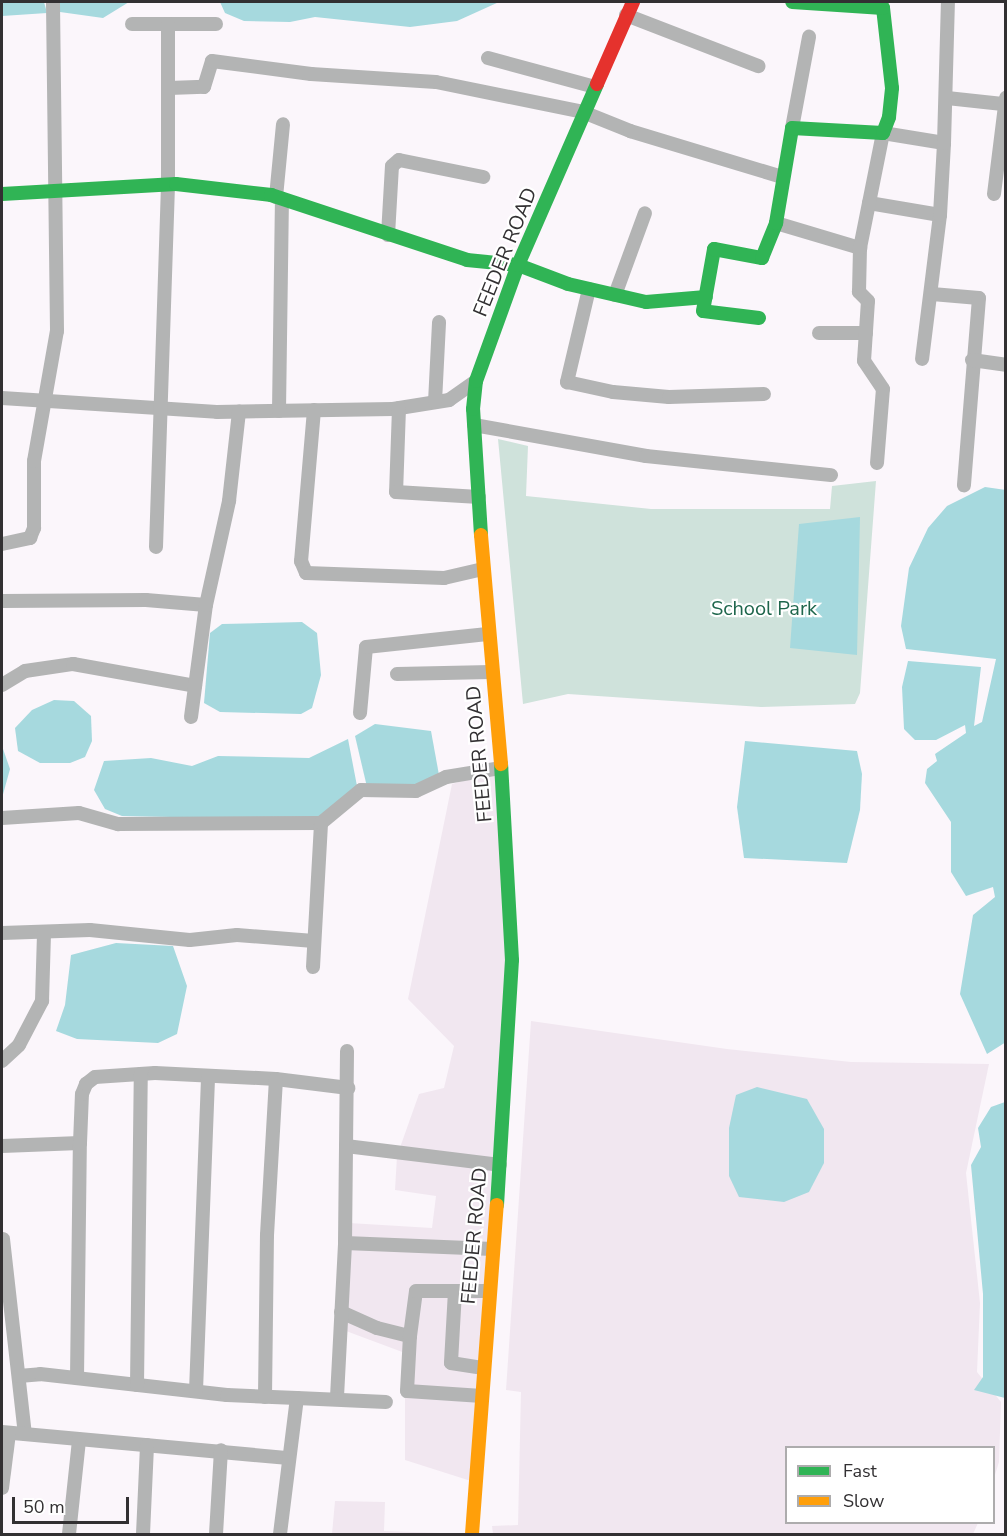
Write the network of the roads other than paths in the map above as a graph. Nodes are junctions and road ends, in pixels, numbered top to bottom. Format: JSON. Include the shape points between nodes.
{"nodes":[{"id":1,"x":53,"y":2,"type":"edge"},
{"id":2,"x":633,"y":2,"type":"edge"},
{"id":3,"x":792,"y":2,"type":"edge"},
{"id":4,"x":948,"y":2,"type":"edge"},
{"id":5,"x":626,"y":15,"type":"junction"},
{"id":6,"x":132,"y":24,"type":"dead end"},
{"id":7,"x":168,"y":24,"type":"junction"},
{"id":8,"x":216,"y":24,"type":"dead end"},
{"id":9,"x":809,"y":38,"type":"dead end"},
{"id":10,"x":488,"y":58,"type":"dead end"},
{"id":11,"x":758,"y":66,"type":"dead end"},
{"id":12,"x":595,"y":87,"type":"junction"},
{"id":13,"x":169,"y":88,"type":"junction"},
{"id":14,"x":947,"y":98,"type":"junction"},
{"id":15,"x":1004,"y":101,"type":"edge"},
{"id":16,"x":583,"y":112,"type":"junction"},
{"id":17,"x":283,"y":124,"type":"dead end"},
{"id":18,"x":792,"y":128,"type":"junction"},
{"id":19,"x":883,"y":134,"type":"junction"},
{"id":20,"x":944,"y":143,"type":"junction"},
{"id":21,"x":483,"y":177,"type":"dead end"},
{"id":22,"x":782,"y":177,"type":"junction"},
{"id":23,"x":168,"y":184,"type":"junction"},
{"id":24,"x":56,"y":188,"type":"junction"},
{"id":25,"x":2,"y":194,"type":"edge"},
{"id":26,"x":994,"y":194,"type":"dead end"},
{"id":27,"x":279,"y":198,"type":"junction"},
{"id":28,"x":869,"y":203,"type":"junction"},
{"id":29,"x":645,"y":213,"type":"dead end"},
{"id":30,"x":940,"y":215,"type":"junction"},
{"id":31,"x":776,"y":223,"type":"junction"},
{"id":32,"x":388,"y":235,"type":"junction"},
{"id":33,"x":860,"y":248,"type":"junction"},
{"id":34,"x":518,"y":266,"type":"junction"},
{"id":35,"x":589,"y":289,"type":"junction"},
{"id":36,"x":932,"y":294,"type":"junction"},
{"id":37,"x":615,"y":295,"type":"junction"},
{"id":38,"x":705,"y":297,"type":"junction"},
{"id":39,"x":759,"y":318,"type":"dead end"},
{"id":40,"x":439,"y":322,"type":"dead end"},
{"id":41,"x":819,"y":333,"type":"dead end"},
{"id":42,"x":866,"y":333,"type":"junction"},
{"id":43,"x":922,"y":359,"type":"dead end"},
{"id":44,"x":972,"y":360,"type":"junction"},
{"id":45,"x":1005,"y":364,"type":"edge"},
{"id":46,"x":476,"y":381,"type":"junction"},
{"id":47,"x":764,"y":394,"type":"dead end"},
{"id":48,"x":2,"y":398,"type":"edge"},
{"id":49,"x":47,"y":400,"type":"junction"},
{"id":50,"x":435,"y":402,"type":"junction"},
{"id":51,"x":160,"y":407,"type":"junction"},
{"id":52,"x":399,"y":408,"type":"junction"},
{"id":53,"x":314,"y":410,"type":"junction"},
{"id":54,"x":239,"y":411,"type":"junction"},
{"id":55,"x":279,"y":411,"type":"junction"},
{"id":56,"x":474,"y":425,"type":"junction"},
{"id":57,"x":877,"y":463,"type":"dead end"},
{"id":58,"x":831,"y":475,"type":"dead end"},
{"id":59,"x":964,"y":485,"type":"dead end"},
{"id":60,"x":479,"y":497,"type":"junction"},
{"id":61,"x":2,"y":544,"type":"edge"},
{"id":62,"x":156,"y":547,"type":"dead end"},
{"id":63,"x":483,"y":569,"type":"junction"},
{"id":64,"x":2,"y":601,"type":"edge"},
{"id":65,"x":206,"y":605,"type":"junction"},
{"id":66,"x":488,"y":634,"type":"junction"},
{"id":67,"x":491,"y":672,"type":"junction"},
{"id":68,"x":397,"y":674,"type":"dead end"},
{"id":69,"x":2,"y":685,"type":"edge"},
{"id":70,"x":195,"y":686,"type":"junction"},
{"id":71,"x":360,"y":713,"type":"dead end"},
{"id":72,"x":190,"y":717,"type":"dead end"},
{"id":73,"x":501,"y":768,"type":"junction"},
{"id":74,"x":2,"y":819,"type":"edge"},
{"id":75,"x":321,"y":823,"type":"junction"},
{"id":76,"x":44,"y":932,"type":"junction"},
{"id":77,"x":2,"y":933,"type":"edge"},
{"id":78,"x":314,"y":941,"type":"junction"},
{"id":79,"x":313,"y":967,"type":"dead end"},
{"id":80,"x":347,"y":1051,"type":"dead end"},
{"id":81,"x":2,"y":1061,"type":"edge"},
{"id":82,"x":141,"y":1074,"type":"junction"},
{"id":83,"x":208,"y":1076,"type":"junction"},
{"id":84,"x":276,"y":1079,"type":"junction"},
{"id":85,"x":348,"y":1088,"type":"junction"},
{"id":86,"x":80,"y":1143,"type":"junction"},
{"id":87,"x":2,"y":1146,"type":"edge"},
{"id":88,"x":346,"y":1146,"type":"junction"},
{"id":89,"x":500,"y":1165,"type":"junction"},
{"id":90,"x":3,"y":1239,"type":"edge"},
{"id":91,"x":345,"y":1244,"type":"junction"},
{"id":92,"x":494,"y":1249,"type":"junction"},
{"id":93,"x":455,"y":1291,"type":"junction"},
{"id":94,"x":489,"y":1291,"type":"junction"},
{"id":95,"x":341,"y":1312,"type":"junction"},
{"id":96,"x":410,"y":1336,"type":"junction"},
{"id":97,"x":484,"y":1368,"type":"junction"},
{"id":98,"x":20,"y":1376,"type":"junction"},
{"id":99,"x":78,"y":1378,"type":"junction"},
{"id":100,"x":137,"y":1385,"type":"junction"},
{"id":101,"x":196,"y":1392,"type":"junction"},
{"id":102,"x":265,"y":1396,"type":"junction"},
{"id":103,"x":482,"y":1396,"type":"junction"},
{"id":104,"x":337,"y":1397,"type":"junction"},
{"id":105,"x":297,"y":1398,"type":"junction"},
{"id":106,"x":386,"y":1402,"type":"dead end"},
{"id":107,"x":5,"y":1432,"type":"edge"},
{"id":108,"x":25,"y":1434,"type":"junction"},
{"id":109,"x":79,"y":1440,"type":"junction"},
{"id":110,"x":147,"y":1445,"type":"junction"},
{"id":111,"x":220,"y":1450,"type":"junction"},
{"id":112,"x":289,"y":1458,"type":"junction"},
{"id":113,"x":2,"y":1488,"type":"edge"},
{"id":114,"x":69,"y":1534,"type":"edge"},
{"id":115,"x":143,"y":1534,"type":"edge"},
{"id":116,"x":216,"y":1534,"type":"edge"},
{"id":117,"x":280,"y":1534,"type":"edge"},
{"id":118,"x":472,"y":1534,"type":"edge"}],
"edges":[{"from":1,"to":24,"type":"street"},
{"from":2,"to":5,"type":"street","name":"FEEDER ROAD"},
{"from":3,"to":19,"type":"street","via":[[883,8],[892,88]]},
{"from":4,"to":14,"type":"street"},
{"from":5,"to":11,"type":"street"},
{"from":5,"to":12,"type":"street","name":"FEEDER ROAD"},
{"from":6,"to":7,"type":"street"},
{"from":7,"to":8,"type":"street"},
{"from":7,"to":13,"type":"street"},
{"from":9,"to":18,"type":"street"},
{"from":10,"to":12,"type":"street"},
{"from":12,"to":16,"type":"street","name":"FEEDER ROAD"},
{"from":13,"to":16,"type":"street","via":[[204,87],[212,60],[311,75],[436,82]]},
{"from":13,"to":23,"type":"street"},
{"from":14,"to":15,"type":"street"},
{"from":14,"to":20,"type":"street"},
{"from":15,"to":26,"type":"street"},
{"from":16,"to":22,"type":"street","via":[[640,135]]},
{"from":16,"to":34,"type":"street","name":"FEEDER ROAD"},
{"from":17,"to":27,"type":"street"},
{"from":18,"to":19,"type":"street"},
{"from":18,"to":22,"type":"street"},
{"from":19,"to":20,"type":"street"},
{"from":19,"to":28,"type":"street"},
{"from":20,"to":30,"type":"street"},
{"from":21,"to":32,"type":"street","via":[[399,160],[392,166]]},
{"from":22,"to":31,"type":"street"},
{"from":23,"to":24,"type":"street"},
{"from":23,"to":27,"type":"street"},
{"from":23,"to":51,"type":"street"},
{"from":24,"to":25,"type":"street"},
{"from":24,"to":49,"type":"street","via":[[57,331]]},
{"from":27,"to":32,"type":"street"},
{"from":27,"to":55,"type":"street"},
{"from":28,"to":30,"type":"street"},
{"from":28,"to":33,"type":"street"},
{"from":29,"to":37,"type":"street"},
{"from":30,"to":36,"type":"street"},
{"from":31,"to":33,"type":"street"},
{"from":31,"to":38,"type":"street","via":[[762,258],[714,249]]},
{"from":32,"to":34,"type":"street","via":[[467,260]]},
{"from":33,"to":42,"type":"street","via":[[859,292],[868,301]]},
{"from":34,"to":35,"type":"street"},
{"from":34,"to":46,"type":"street","name":"FEEDER ROAD"},
{"from":35,"to":37,"type":"street"},
{"from":35,"to":47,"type":"street","via":[[567,382],[613,393],[669,397]]},
{"from":36,"to":43,"type":"street"},
{"from":36,"to":44,"type":"street","via":[[979,298]]},
{"from":37,"to":38,"type":"street","via":[[646,302]]},
{"from":38,"to":39,"type":"street","via":[[703,311]]},
{"from":40,"to":50,"type":"street"},
{"from":41,"to":42,"type":"street"},
{"from":42,"to":57,"type":"street","via":[[864,361],[883,389]]},
{"from":44,"to":45,"type":"street"},
{"from":44,"to":59,"type":"street"},
{"from":46,"to":50,"type":"street","via":[[449,400]]},
{"from":46,"to":56,"type":"street","name":"FEEDER ROAD"},
{"from":48,"to":49,"type":"street"},
{"from":49,"to":51,"type":"street"},
{"from":49,"to":61,"type":"street","via":[[34,461],[34,528],[30,538]]},
{"from":50,"to":52,"type":"street"},
{"from":51,"to":54,"type":"street"},
{"from":51,"to":62,"type":"street"},
{"from":52,"to":53,"type":"street"},
{"from":52,"to":60,"type":"street","via":[[396,492]]},
{"from":53,"to":55,"type":"street"},
{"from":53,"to":63,"type":"street","via":[[301,561],[306,573],[444,578]]},
{"from":54,"to":55,"type":"street"},
{"from":54,"to":65,"type":"street","via":[[229,501]]},
{"from":56,"to":58,"type":"street","via":[[646,456]]},
{"from":56,"to":60,"type":"street","name":"FEEDER ROAD"},
{"from":60,"to":63,"type":"street","name":"FEEDER ROAD"},
{"from":63,"to":66,"type":"street","name":"FEEDER ROAD"},
{"from":64,"to":65,"type":"street","via":[[146,600]]},
{"from":65,"to":70,"type":"street"},
{"from":66,"to":67,"type":"street","name":"FEEDER ROAD"},
{"from":66,"to":71,"type":"street","via":[[366,647]]},
{"from":67,"to":68,"type":"street"},
{"from":67,"to":73,"type":"street","name":"FEEDER ROAD"},
{"from":69,"to":70,"type":"street","via":[[25,671],[73,664]]},
{"from":70,"to":72,"type":"street"},
{"from":73,"to":75,"type":"street","via":[[446,777],[416,791],[361,790]]},
{"from":73,"to":89,"type":"street","name":"FEEDER ROAD","via":[[512,960]]},
{"from":74,"to":75,"type":"street","via":[[79,813],[118,824]]},
{"from":75,"to":78,"type":"street"},
{"from":76,"to":77,"type":"street"},
{"from":76,"to":78,"type":"street","via":[[90,930],[190,940],[237,935]]},
{"from":76,"to":81,"type":"street","via":[[42,1001],[19,1046]]},
{"from":78,"to":79,"type":"street"},
{"from":80,"to":85,"type":"street"},
{"from":82,"to":83,"type":"street"},
{"from":82,"to":86,"type":"street","via":[[95,1077],[86,1084]]},
{"from":82,"to":100,"type":"street"},
{"from":83,"to":84,"type":"street"},
{"from":83,"to":101,"type":"street"},
{"from":84,"to":85,"type":"street"},
{"from":84,"to":102,"type":"street","via":[[267,1235]]},
{"from":85,"to":88,"type":"street"},
{"from":86,"to":87,"type":"street"},
{"from":86,"to":99,"type":"street"},
{"from":88,"to":89,"type":"street"},
{"from":88,"to":91,"type":"street"},
{"from":89,"to":92,"type":"street","name":"FEEDER ROAD"},
{"from":90,"to":98,"type":"street"},
{"from":91,"to":92,"type":"street"},
{"from":91,"to":95,"type":"street"},
{"from":92,"to":94,"type":"street","name":"FEEDER ROAD"},
{"from":93,"to":94,"type":"street"},
{"from":93,"to":96,"type":"street","via":[[416,1291]]},
{"from":93,"to":97,"type":"street","via":[[452,1363]]},
{"from":94,"to":97,"type":"street","name":"FEEDER ROAD"},
{"from":95,"to":96,"type":"street","via":[[377,1328]]},
{"from":95,"to":104,"type":"street"},
{"from":96,"to":103,"type":"street","via":[[407,1391]]},
{"from":97,"to":103,"type":"street","name":"FEEDER ROAD"},
{"from":98,"to":99,"type":"street"},
{"from":98,"to":108,"type":"street"},
{"from":99,"to":100,"type":"street"},
{"from":100,"to":101,"type":"street"},
{"from":101,"to":102,"type":"street"},
{"from":102,"to":105,"type":"street"},
{"from":103,"to":118,"type":"street","name":"FEEDER ROAD"},
{"from":104,"to":105,"type":"street"},
{"from":104,"to":106,"type":"street"},
{"from":105,"to":112,"type":"street"},
{"from":107,"to":108,"type":"street"},
{"from":107,"to":113,"type":"street"},
{"from":108,"to":109,"type":"street"},
{"from":109,"to":110,"type":"street"},
{"from":109,"to":114,"type":"street"},
{"from":110,"to":111,"type":"street"},
{"from":110,"to":115,"type":"street"},
{"from":111,"to":112,"type":"street"},
{"from":111,"to":116,"type":"street"},
{"from":112,"to":117,"type":"street"}]}
